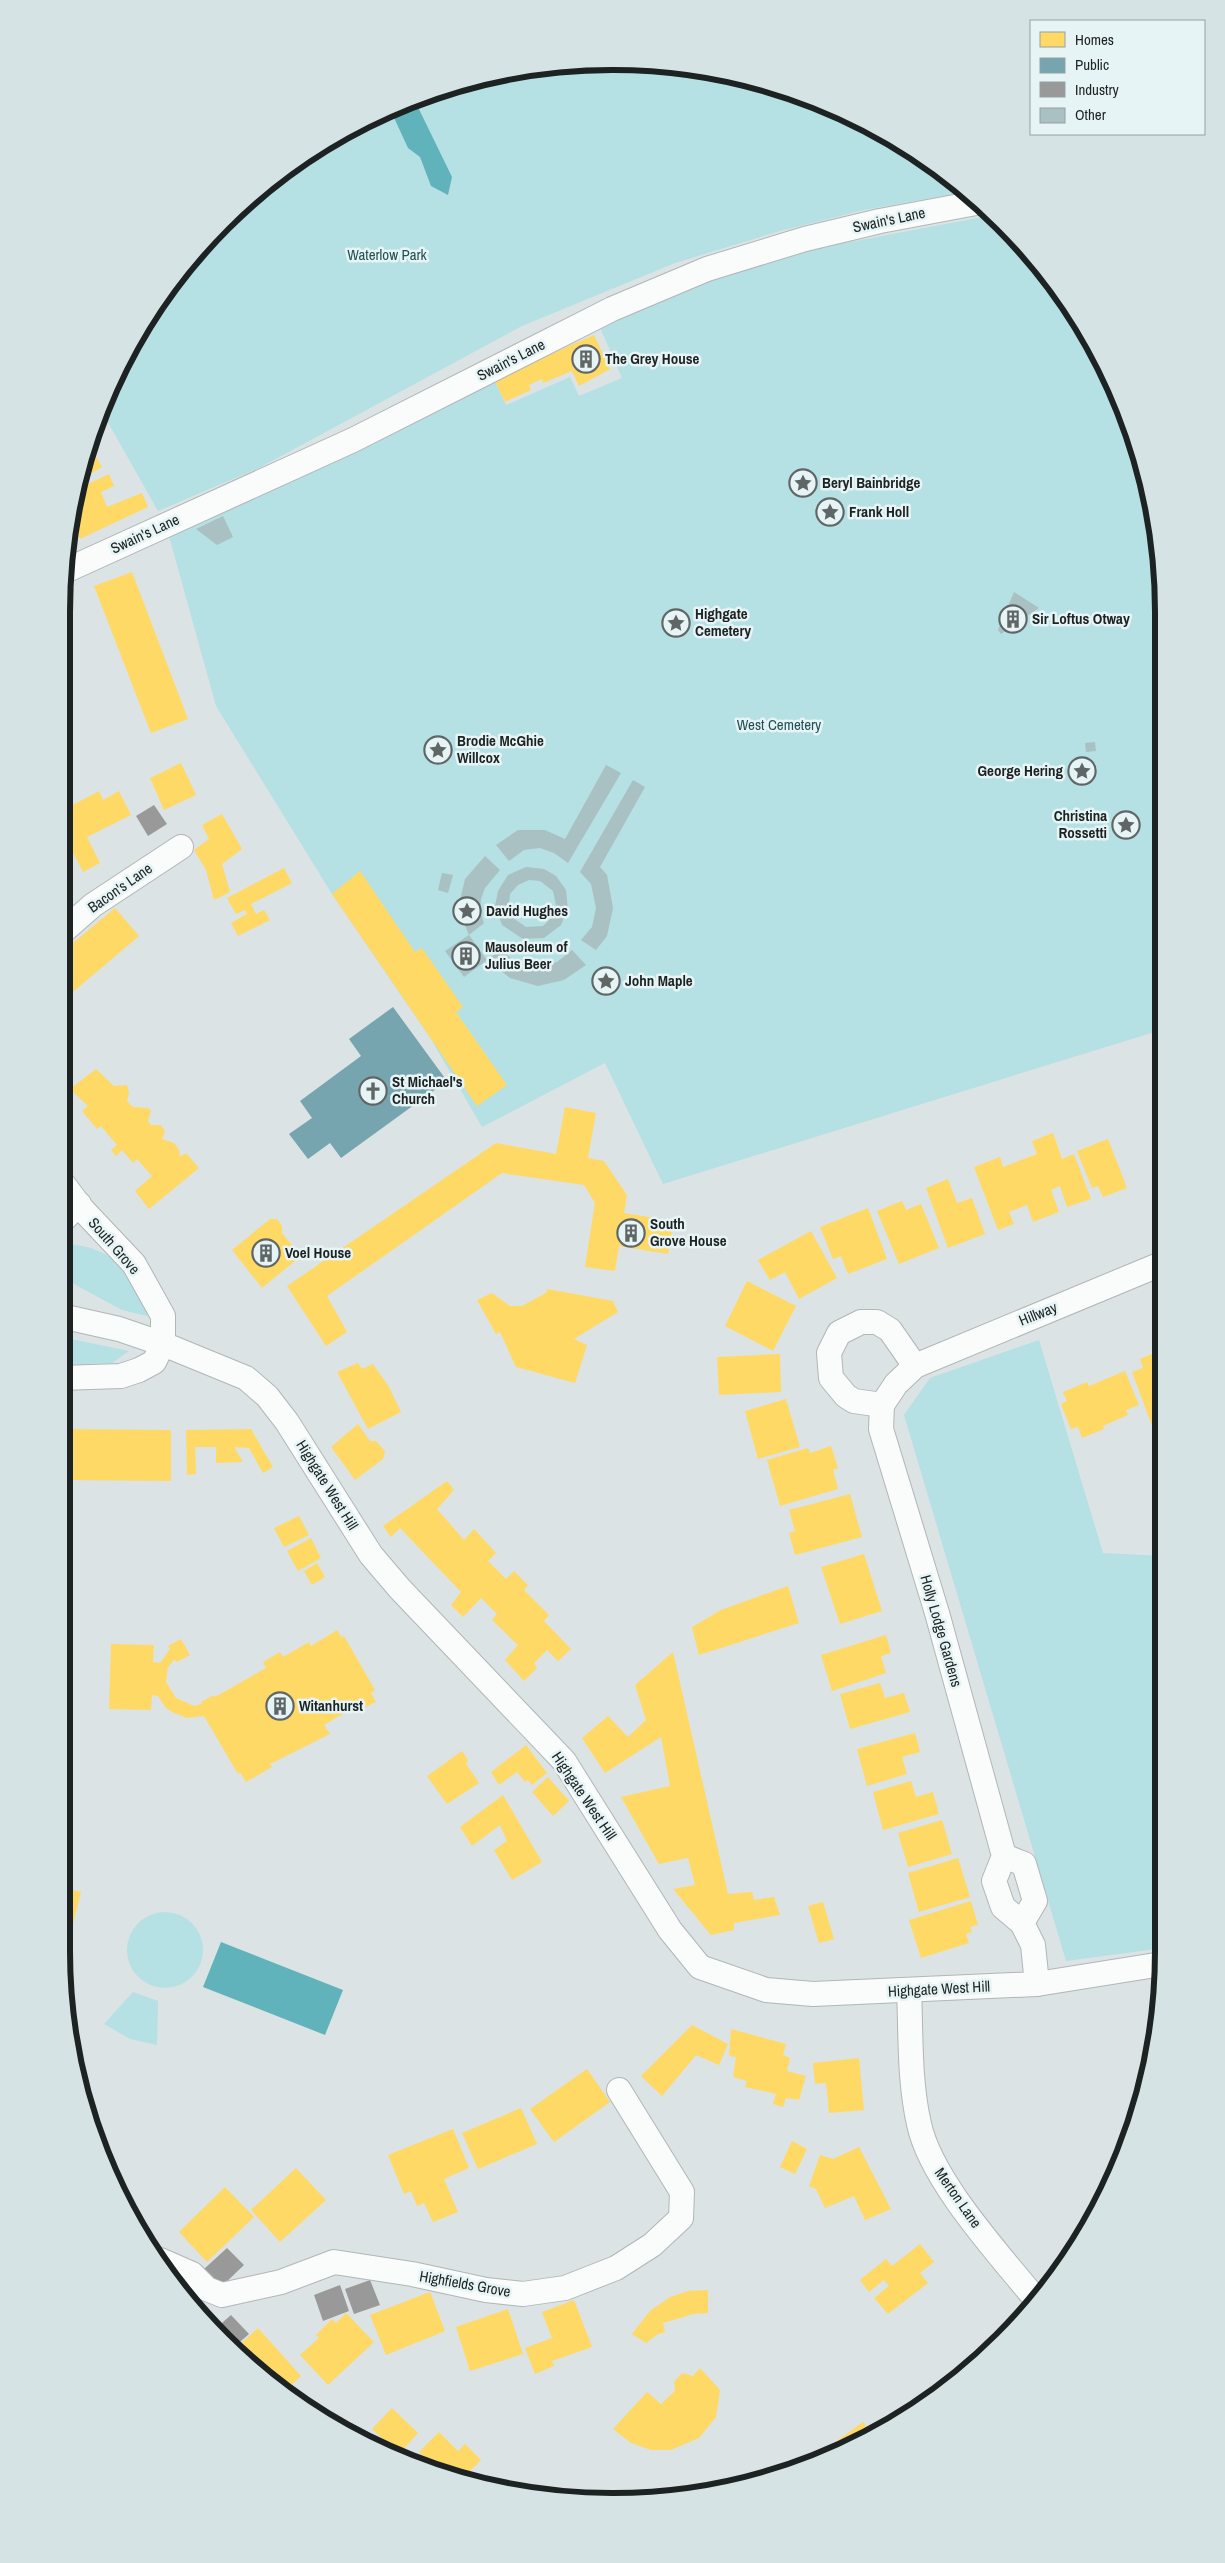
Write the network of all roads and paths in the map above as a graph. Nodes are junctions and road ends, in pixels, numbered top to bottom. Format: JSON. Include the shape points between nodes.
{"nodes":[{"id":1,"x":969,"y":204,"type":"edge"},
{"id":2,"x":72,"y":566,"type":"edge"},
{"id":3,"x":181,"y":847,"type":"dead end"},
{"id":4,"x":70,"y":925,"type":"edge"},
{"id":5,"x":70,"y":1192,"type":"edge"},
{"id":6,"x":79,"y":1204,"type":"junction"},
{"id":7,"x":70,"y":1213,"type":"edge"},
{"id":8,"x":1155,"y":1266,"type":"edge"},
{"id":9,"x":70,"y":1318,"type":"edge"},
{"id":10,"x":163,"y":1344,"type":"junction"},
{"id":11,"x":915,"y":1366,"type":"junction"},
{"id":12,"x":70,"y":1378,"type":"edge"},
{"id":13,"x":882,"y":1406,"type":"junction"},
{"id":14,"x":1004,"y":1856,"type":"junction"},
{"id":15,"x":1022,"y":1923,"type":"junction"},
{"id":16,"x":1155,"y":1965,"type":"edge"},
{"id":17,"x":1037,"y":1984,"type":"junction"},
{"id":18,"x":909,"y":1990,"type":"junction"},
{"id":19,"x":619,"y":2090,"type":"dead end"},
{"id":20,"x":170,"y":2264,"type":"edge"},
{"id":21,"x":1032,"y":2294,"type":"edge"}],
"edges":[{"from":1,"to":2,"type":"street","name":"Swain's Lane","via":[[805,239],[706,270],[612,309],[353,440]]},
{"from":3,"to":4,"type":"street","name":"Bacon's Lane","via":[[93,905]]},
{"from":5,"to":6,"type":"street","name":"South Grove"},
{"from":6,"to":7,"type":"street"},
{"from":6,"to":10,"type":"street","name":"South Grove","via":[[134,1264],[163,1316]]},
{"from":8,"to":11,"type":"street","name":"Hillway"},
{"from":9,"to":10,"type":"street","name":"Highgate West Hill","via":[[119,1329]]},
{"from":10,"to":12,"type":"street","via":[[157,1358],[139,1370],[121,1376]]},
{"from":10,"to":18,"type":"street","name":"Highgate West Hill","via":[[246,1378],[267,1396],[287,1422],[371,1555],[564,1761],[670,1930],[700,1967],[766,1990],[795,1993]]},
{"from":11,"to":13,"type":"street","via":[[896,1384]]},
{"from":11,"to":13,"type":"street","via":[[890,1330],[878,1322],[861,1322],[839,1333],[828,1353],[831,1378],[846,1396]]},
{"from":13,"to":14,"type":"street","name":"Holly Lodge Gardens","via":[[881,1429],[937,1613]]},
{"from":14,"to":15,"type":"street","via":[[994,1881],[1003,1907]]},
{"from":14,"to":15,"type":"street","via":[[1024,1864],[1035,1901]]},
{"from":15,"to":17,"type":"street","via":[[1033,1945]]},
{"from":16,"to":17,"type":"street","name":"Highgate West Hill"},
{"from":17,"to":18,"type":"street","name":"Highgate West Hill"},
{"from":18,"to":21,"type":"street","name":"Merton Lane","via":[[912,2076],[919,2125],[936,2169]]},
{"from":19,"to":20,"type":"street","name":"Highfields Grove","via":[[682,2192],[681,2218],[652,2246],[616,2268],[565,2288],[524,2294],[486,2290],[334,2262],[281,2282],[222,2296],[207,2289],[192,2274]]}]}
